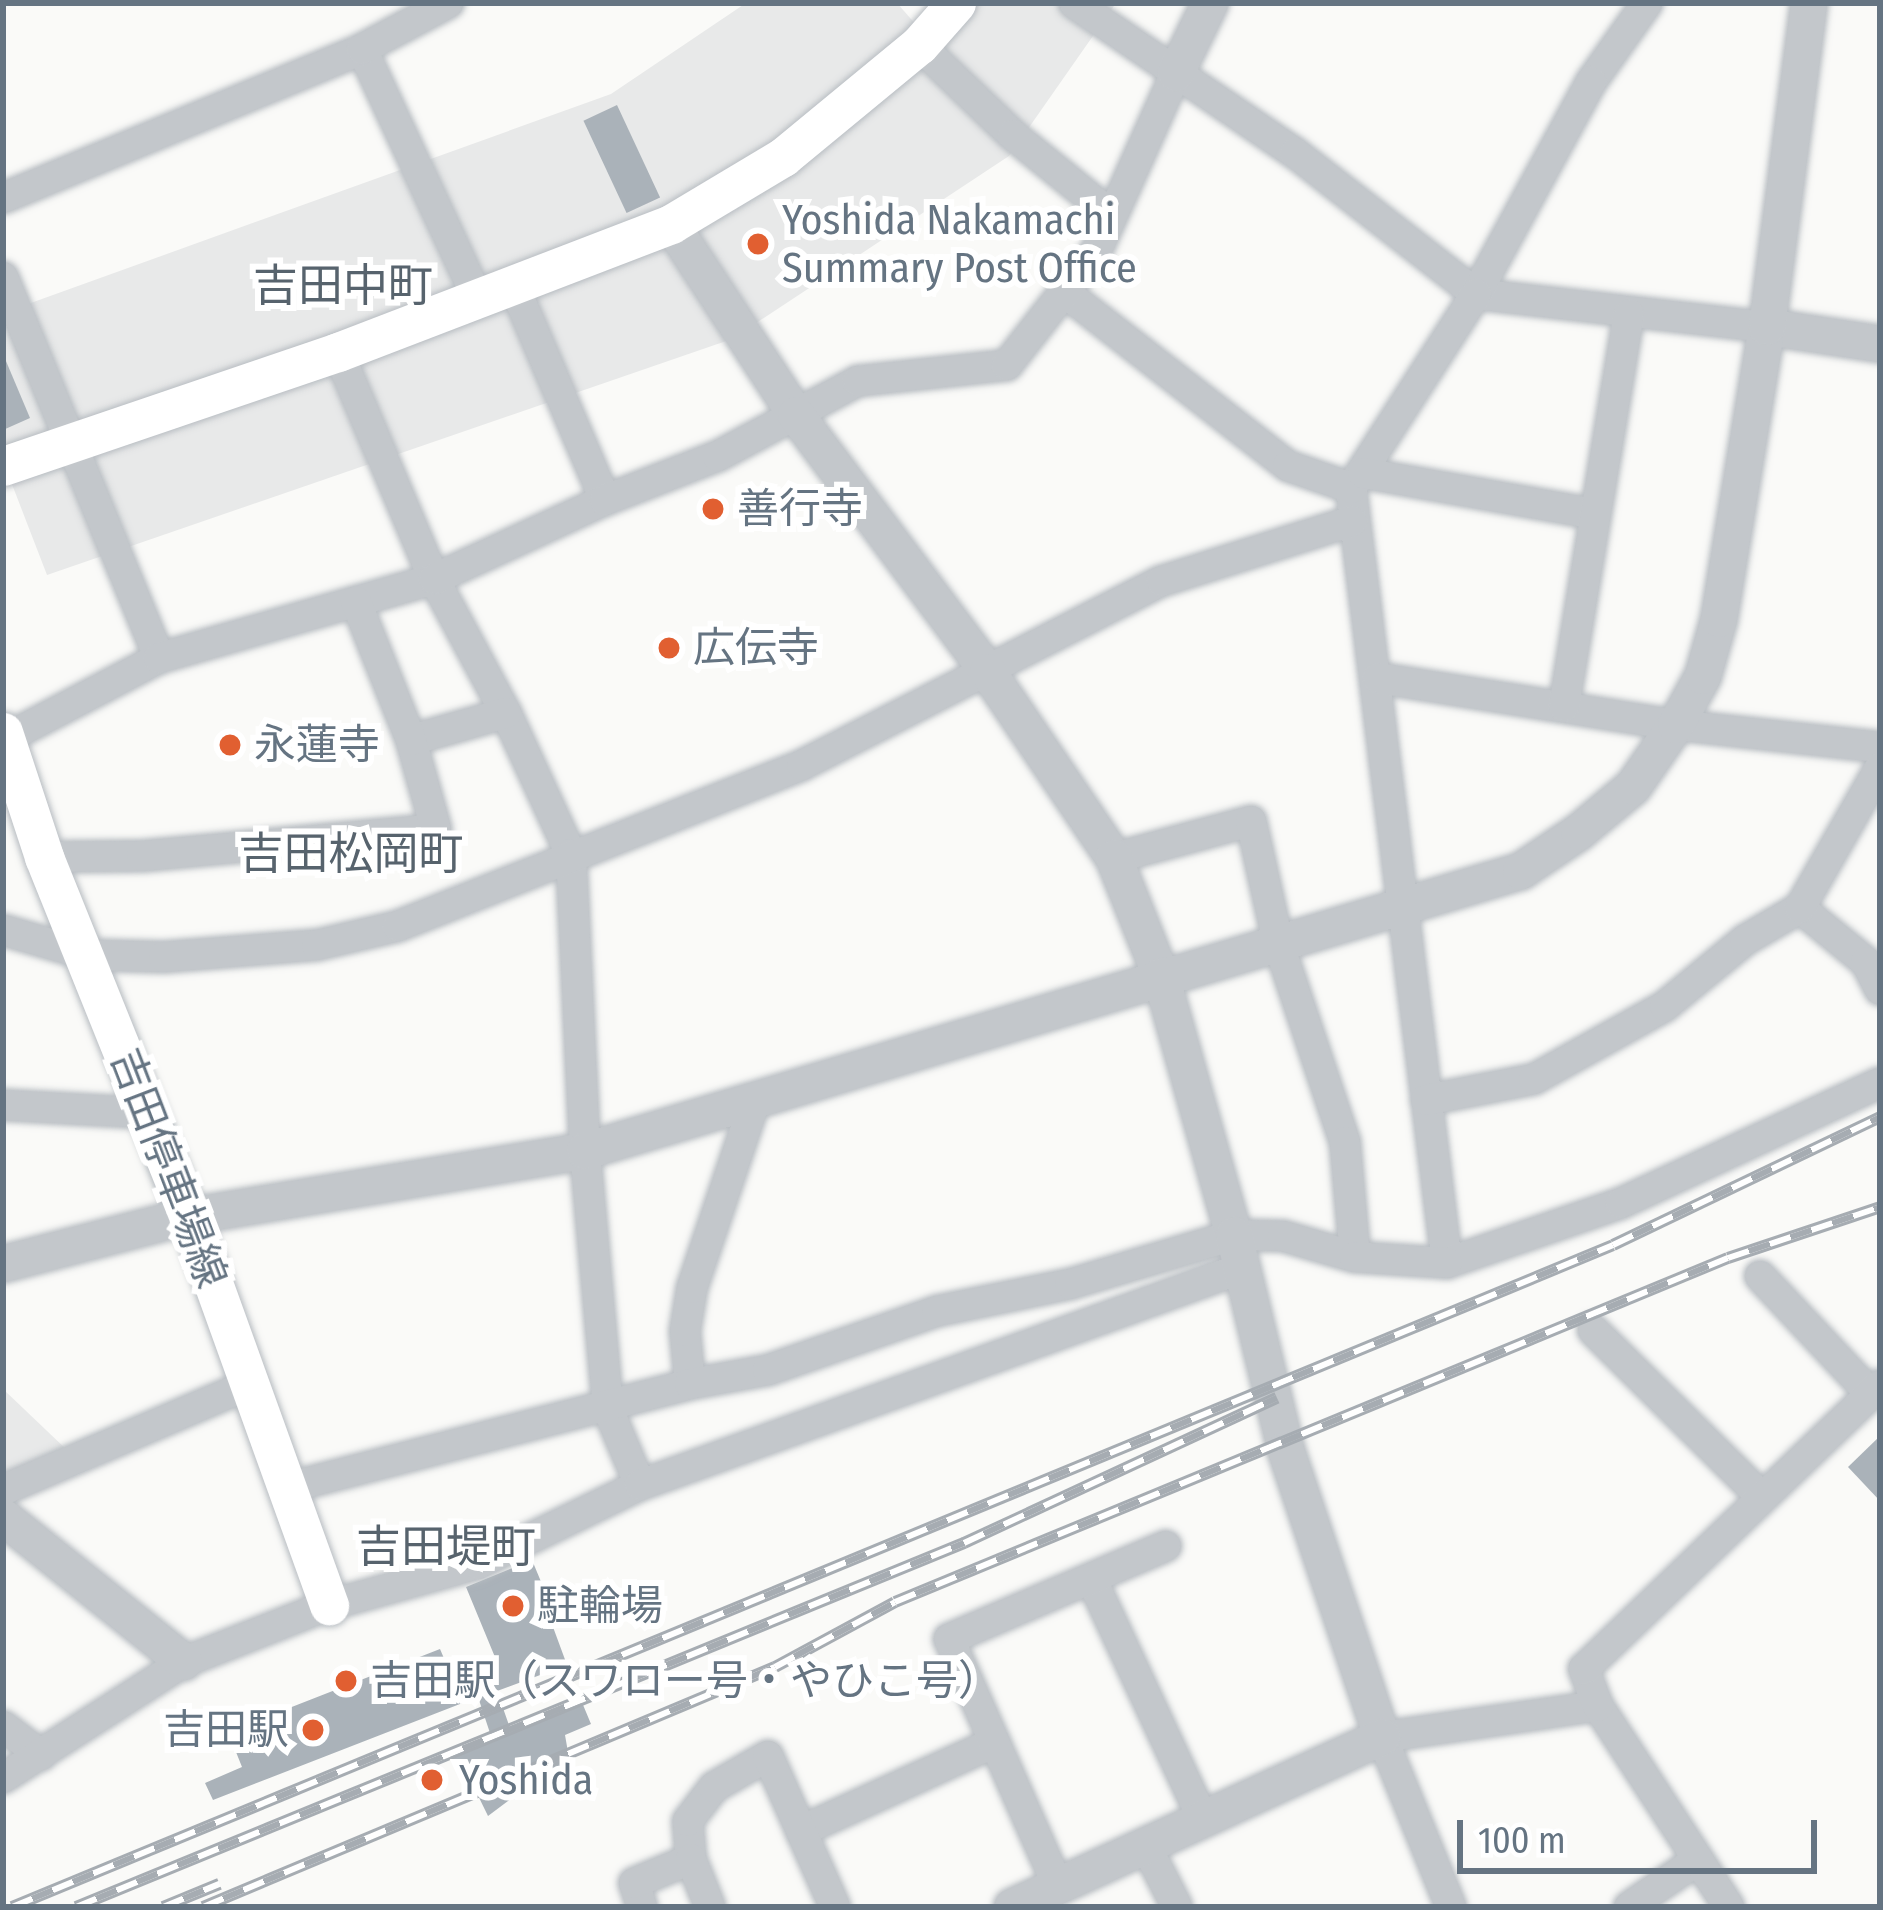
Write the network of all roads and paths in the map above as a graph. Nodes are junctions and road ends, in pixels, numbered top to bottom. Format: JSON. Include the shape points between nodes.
{"nodes":[{"id":1,"x":448,"y":3,"type":"edge"},
{"id":2,"x":956,"y":3,"type":"edge"},
{"id":3,"x":1074,"y":3,"type":"edge"},
{"id":4,"x":1210,"y":3,"type":"edge"},
{"id":5,"x":1809,"y":3,"type":"edge"},
{"id":6,"x":1644,"y":4,"type":"edge"},
{"id":7,"x":919,"y":45,"type":"junction"},
{"id":8,"x":362,"y":49,"type":"junction"},
{"id":9,"x":1176,"y":73,"type":"junction"},
{"id":10,"x":3,"y":198,"type":"edge"},
{"id":11,"x":1110,"y":214,"type":"junction"},
{"id":12,"x":671,"y":224,"type":"junction"},
{"id":13,"x":3,"y":278,"type":"edge"},
{"id":14,"x":495,"y":291,"type":"junction"},
{"id":15,"x":1067,"y":294,"type":"junction"},
{"id":16,"x":1476,"y":294,"type":"junction"},
{"id":17,"x":1629,"y":314,"type":"junction"},
{"id":18,"x":1767,"y":327,"type":"junction"},
{"id":19,"x":1880,"y":344,"type":"edge"},
{"id":20,"x":338,"y":352,"type":"junction"},
{"id":21,"x":796,"y":415,"type":"junction"},
{"id":22,"x":70,"y":439,"type":"junction"},
{"id":23,"x":3,"y":466,"type":"edge"},
{"id":24,"x":1357,"y":480,"type":"junction"},
{"id":25,"x":605,"y":500,"type":"junction"},
{"id":26,"x":1595,"y":514,"type":"junction"},
{"id":27,"x":1352,"y":521,"type":"junction"},
{"id":28,"x":434,"y":579,"type":"junction"},
{"id":29,"x":356,"y":602,"type":"junction"},
{"id":30,"x":159,"y":658,"type":"junction"},
{"id":31,"x":988,"y":672,"type":"junction"},
{"id":32,"x":1378,"y":678,"type":"junction"},
{"id":33,"x":1564,"y":706,"type":"junction"},
{"id":34,"x":506,"y":713,"type":"junction"},
{"id":35,"x":1676,"y":725,"type":"junction"},
{"id":36,"x":4,"y":737,"type":"edge"},
{"id":37,"x":411,"y":740,"type":"junction"},
{"id":38,"x":1880,"y":747,"type":"edge"},
{"id":39,"x":1880,"y":768,"type":"edge"},
{"id":40,"x":571,"y":854,"type":"junction"},
{"id":41,"x":44,"y":857,"type":"junction"},
{"id":42,"x":1114,"y":858,"type":"junction"},
{"id":43,"x":1399,"y":905,"type":"junction"},
{"id":44,"x":1800,"y":908,"type":"junction"},
{"id":45,"x":3,"y":930,"type":"edge"},
{"id":46,"x":1277,"y":943,"type":"junction"},
{"id":47,"x":88,"y":955,"type":"junction"},
{"id":48,"x":1161,"y":976,"type":"junction"},
{"id":49,"x":1880,"y":990,"type":"edge"},
{"id":50,"x":1880,"y":1083,"type":"edge"},
{"id":51,"x":1426,"y":1100,"type":"junction"},
{"id":52,"x":754,"y":1104,"type":"junction"},
{"id":53,"x":3,"y":1106,"type":"edge"},
{"id":54,"x":146,"y":1113,"type":"junction"},
{"id":55,"x":585,"y":1151,"type":"junction"},
{"id":56,"x":184,"y":1217,"type":"junction"},
{"id":57,"x":1237,"y":1252,"type":"junction"},
{"id":58,"x":1355,"y":1256,"type":"junction"},
{"id":59,"x":1447,"y":1263,"type":"junction"},
{"id":60,"x":3,"y":1264,"type":"edge"},
{"id":61,"x":1760,"y":1276,"type":"dead end"},
{"id":62,"x":1593,"y":1330,"type":"dead end"},
{"id":63,"x":689,"y":1384,"type":"junction"},
{"id":64,"x":248,"y":1385,"type":"junction"},
{"id":65,"x":1875,"y":1389,"type":"edge"},
{"id":66,"x":608,"y":1409,"type":"junction"},
{"id":67,"x":640,"y":1485,"type":"junction"},
{"id":68,"x":286,"y":1488,"type":"junction"},
{"id":69,"x":3,"y":1490,"type":"edge"},
{"id":70,"x":1762,"y":1497,"type":"junction"},
{"id":71,"x":3,"y":1516,"type":"edge"},
{"id":72,"x":1166,"y":1546,"type":"dead end"},
{"id":73,"x":1091,"y":1578,"type":"junction"},
{"id":74,"x":329,"y":1605,"type":"junction"},
{"id":75,"x":184,"y":1662,"type":"junction"},
{"id":76,"x":1598,"y":1706,"type":"junction"},
{"id":77,"x":3,"y":1726,"type":"edge"},
{"id":78,"x":1382,"y":1737,"type":"junction"},
{"id":79,"x":995,"y":1742,"type":"junction"},
{"id":80,"x":41,"y":1755,"type":"junction"},
{"id":81,"x":3,"y":1778,"type":"edge"},
{"id":82,"x":1203,"y":1819,"type":"junction"},
{"id":83,"x":801,"y":1831,"type":"junction"},
{"id":84,"x":1146,"y":1846,"type":"junction"},
{"id":85,"x":691,"y":1859,"type":"junction"},
{"id":86,"x":1696,"y":1861,"type":"junction"},
{"id":87,"x":1058,"y":1886,"type":"junction"},
{"id":88,"x":642,"y":1907,"type":"edge"},
{"id":89,"x":710,"y":1907,"type":"edge"},
{"id":90,"x":835,"y":1907,"type":"edge"},
{"id":91,"x":1012,"y":1907,"type":"edge"},
{"id":92,"x":1177,"y":1907,"type":"edge"},
{"id":93,"x":1451,"y":1907,"type":"edge"},
{"id":94,"x":1629,"y":1907,"type":"edge"},
{"id":95,"x":1729,"y":1907,"type":"edge"}],
"edges":[{"from":1,"to":8,"type":"street"},
{"from":2,"to":7,"type":"main road"},
{"from":3,"to":9,"type":"street"},
{"from":4,"to":9,"type":"street"},
{"from":5,"to":18,"type":"street"},
{"from":6,"to":16,"type":"street","via":[[1591,82]]},
{"from":7,"to":11,"type":"street"},
{"from":7,"to":12,"type":"main road","via":[[783,157]]},
{"from":8,"to":10,"type":"street"},
{"from":8,"to":14,"type":"street"},
{"from":9,"to":11,"type":"street"},
{"from":9,"to":16,"type":"street","via":[[1295,153]]},
{"from":11,"to":15,"type":"street"},
{"from":12,"to":14,"type":"main road"},
{"from":12,"to":21,"type":"street"},
{"from":13,"to":22,"type":"street"},
{"from":14,"to":20,"type":"main road"},
{"from":14,"to":25,"type":"street"},
{"from":15,"to":21,"type":"street","via":[[1007,364],[858,381]]},
{"from":15,"to":24,"type":"street","via":[[1288,466]]},
{"from":16,"to":17,"type":"street"},
{"from":16,"to":24,"type":"street"},
{"from":17,"to":18,"type":"street"},
{"from":17,"to":26,"type":"street"},
{"from":18,"to":19,"type":"street"},
{"from":18,"to":35,"type":"street","via":[[1719,619]]},
{"from":20,"to":22,"type":"main road"},
{"from":20,"to":28,"type":"street"},
{"from":21,"to":25,"type":"street"},
{"from":21,"to":31,"type":"street"},
{"from":22,"to":23,"type":"main road"},
{"from":22,"to":30,"type":"street"},
{"from":24,"to":26,"type":"street"},
{"from":24,"to":27,"type":"street"},
{"from":25,"to":28,"type":"street"},
{"from":26,"to":33,"type":"street"},
{"from":27,"to":31,"type":"street","via":[[1162,581]]},
{"from":27,"to":32,"type":"street"},
{"from":28,"to":29,"type":"street"},
{"from":28,"to":34,"type":"street"},
{"from":29,"to":30,"type":"street"},
{"from":29,"to":37,"type":"street"},
{"from":30,"to":36,"type":"street"},
{"from":31,"to":40,"type":"street","via":[[802,765]]},
{"from":31,"to":42,"type":"street"},
{"from":32,"to":33,"type":"street"},
{"from":32,"to":43,"type":"street"},
{"from":33,"to":35,"type":"street"},
{"from":34,"to":37,"type":"street"},
{"from":34,"to":40,"type":"street"},
{"from":35,"to":38,"type":"street"},
{"from":35,"to":43,"type":"street","via":[[1633,788],[1521,871]]},
{"from":36,"to":41,"type":"main road","name":"吉田停車場線"},
{"from":37,"to":41,"type":"street","via":[[436,830],[165,855]]},
{"from":39,"to":44,"type":"street"},
{"from":40,"to":47,"type":"street","via":[[398,926],[317,945]]},
{"from":40,"to":55,"type":"street"},
{"from":41,"to":47,"type":"main road","name":"吉田停車場線"},
{"from":42,"to":46,"type":"street","via":[[1251,821]]},
{"from":42,"to":48,"type":"street"},
{"from":43,"to":46,"type":"street"},
{"from":43,"to":51,"type":"street"},
{"from":44,"to":49,"type":"street","via":[[1866,962]]},
{"from":44,"to":51,"type":"street","via":[[1745,940],[1665,1006],[1534,1078]]},
{"from":45,"to":47,"type":"street"},
{"from":46,"to":48,"type":"street"},
{"from":46,"to":58,"type":"street","via":[[1346,1142]]},
{"from":47,"to":54,"type":"main road","name":"吉田停車場線"},
{"from":48,"to":52,"type":"street"},
{"from":48,"to":57,"type":"street"},
{"from":50,"to":59,"type":"street","via":[[1622,1203]]},
{"from":51,"to":59,"type":"street"},
{"from":52,"to":55,"type":"street"},
{"from":52,"to":63,"type":"street","via":[[692,1288]]},
{"from":53,"to":54,"type":"street"},
{"from":54,"to":56,"type":"main road","name":"吉田停車場線"},
{"from":55,"to":56,"type":"street"},
{"from":55,"to":66,"type":"street"},
{"from":56,"to":60,"type":"street"},
{"from":56,"to":64,"type":"main road","name":"吉田停車場線"},
{"from":57,"to":58,"type":"street","via":[[1283,1236]]},
{"from":57,"to":63,"type":"street","via":[[937,1311],[768,1370]]},
{"from":57,"to":67,"type":"street"},
{"from":57,"to":78,"type":"street","via":[[1286,1450]]},
{"from":58,"to":59,"type":"street"},
{"from":61,"to":65,"type":"street"},
{"from":62,"to":70,"type":"street"},
{"from":63,"to":66,"type":"street"},
{"from":64,"to":68,"type":"main road","name":"吉田停車場線"},
{"from":64,"to":69,"type":"street"},
{"from":65,"to":70,"type":"street"},
{"from":66,"to":67,"type":"street"},
{"from":66,"to":68,"type":"street"},
{"from":67,"to":74,"type":"street","via":[[478,1564]]},
{"from":68,"to":74,"type":"main road","name":"吉田停車場線"},
{"from":70,"to":76,"type":"street","via":[[1584,1670]]},
{"from":71,"to":75,"type":"street"},
{"from":72,"to":73,"type":"street"},
{"from":73,"to":79,"type":"street","via":[[950,1639]]},
{"from":73,"to":82,"type":"street"},
{"from":74,"to":75,"type":"street"},
{"from":75,"to":80,"type":"street"},
{"from":76,"to":78,"type":"street"},
{"from":76,"to":86,"type":"street"},
{"from":77,"to":80,"type":"street"},
{"from":78,"to":82,"type":"street"},
{"from":78,"to":93,"type":"street"},
{"from":79,"to":83,"type":"street"},
{"from":79,"to":87,"type":"street"},
{"from":80,"to":81,"type":"street"},
{"from":82,"to":84,"type":"street"},
{"from":83,"to":85,"type":"street","via":[[768,1756],[714,1787],[688,1821]]},
{"from":83,"to":90,"type":"street"},
{"from":84,"to":87,"type":"street"},
{"from":84,"to":92,"type":"street"},
{"from":85,"to":88,"type":"street","via":[[634,1883]]},
{"from":85,"to":89,"type":"street"},
{"from":86,"to":94,"type":"street"},
{"from":86,"to":95,"type":"street"},
{"from":87,"to":91,"type":"street"}]}
